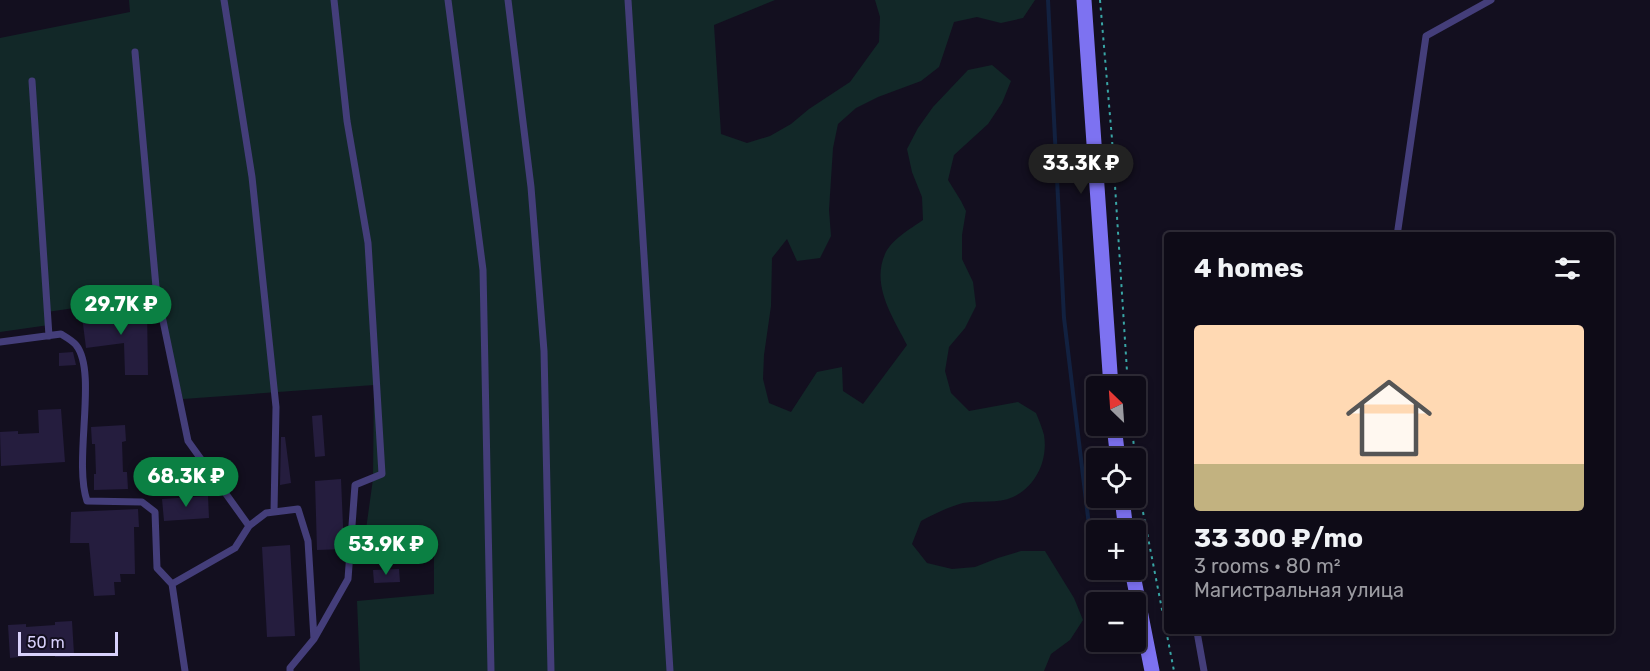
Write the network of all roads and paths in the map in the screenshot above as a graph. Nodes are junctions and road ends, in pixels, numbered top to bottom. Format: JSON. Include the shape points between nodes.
{"nodes":[{"id":1,"x":224,"y":0,"type":"edge"},
{"id":2,"x":334,"y":0,"type":"edge"},
{"id":3,"x":448,"y":0,"type":"edge"},
{"id":4,"x":508,"y":0,"type":"edge"},
{"id":5,"x":628,"y":0,"type":"edge"},
{"id":6,"x":1084,"y":0,"type":"edge"},
{"id":7,"x":1100,"y":0,"type":"edge"},
{"id":8,"x":1491,"y":0,"type":"edge"},
{"id":9,"x":135,"y":52,"type":"dead end"},
{"id":10,"x":32,"y":81,"type":"dead end"},
{"id":11,"x":1398,"y":232,"type":"edge"},
{"id":12,"x":50,"y":336,"type":"junction"},
{"id":13,"x":0,"y":342,"type":"edge"},
{"id":14,"x":1110,"y":376,"type":"edge"},
{"id":15,"x":1127,"y":376,"type":"edge"},
{"id":16,"x":1142,"y":508,"type":"edge"},
{"id":17,"x":274,"y":512,"type":"junction"},
{"id":18,"x":249,"y":526,"type":"junction"},
{"id":19,"x":1134,"y":580,"type":"edge"},
{"id":20,"x":172,"y":584,"type":"junction"},
{"id":21,"x":1164,"y":620,"type":"edge"},
{"id":22,"x":1167,"y":634,"type":"edge"},
{"id":23,"x":1197,"y":634,"type":"edge"},
{"id":24,"x":314,"y":639,"type":"junction"},
{"id":25,"x":185,"y":671,"type":"edge"},
{"id":26,"x":290,"y":671,"type":"edge"},
{"id":27,"x":491,"y":671,"type":"edge"},
{"id":28,"x":551,"y":671,"type":"edge"},
{"id":29,"x":670,"y":671,"type":"edge"},
{"id":30,"x":1152,"y":671,"type":"edge"},
{"id":31,"x":1174,"y":671,"type":"edge"},
{"id":32,"x":1204,"y":671,"type":"edge"}],
"edges":[{"from":1,"to":17,"type":"lane","via":[[252,177],[276,407]]},
{"from":2,"to":24,"type":"lane","via":[[347,121],[368,243],[382,474],[355,485],[348,579]]},
{"from":3,"to":27,"type":"lane","via":[[483,270]]},
{"from":4,"to":28,"type":"lane","via":[[531,187],[544,351]]},
{"from":5,"to":29,"type":"lane"},
{"from":6,"to":14,"type":"main road"},
{"from":7,"to":15,"type":"path"},
{"from":8,"to":11,"type":"lane","via":[[1426,36]]},
{"from":9,"to":18,"type":"lane","via":[[156,287],[188,441]]},
{"from":10,"to":12,"type":"lane"},
{"from":12,"to":13,"type":"lane"},
{"from":12,"to":20,"type":"lane","via":[[61,334],[76,345],[86,371],[81,466],[87,501],[142,502],[155,512],[157,568]]},
{"from":16,"to":21,"type":"path"},
{"from":17,"to":18,"type":"lane","via":[[266,513]]},
{"from":17,"to":24,"type":"lane","via":[[298,509],[308,540]]},
{"from":18,"to":20,"type":"lane","via":[[235,548]]},
{"from":19,"to":30,"type":"main road"},
{"from":20,"to":25,"type":"lane"},
{"from":22,"to":31,"type":"path"},
{"from":23,"to":32,"type":"lane"},
{"from":24,"to":26,"type":"lane"}]}
